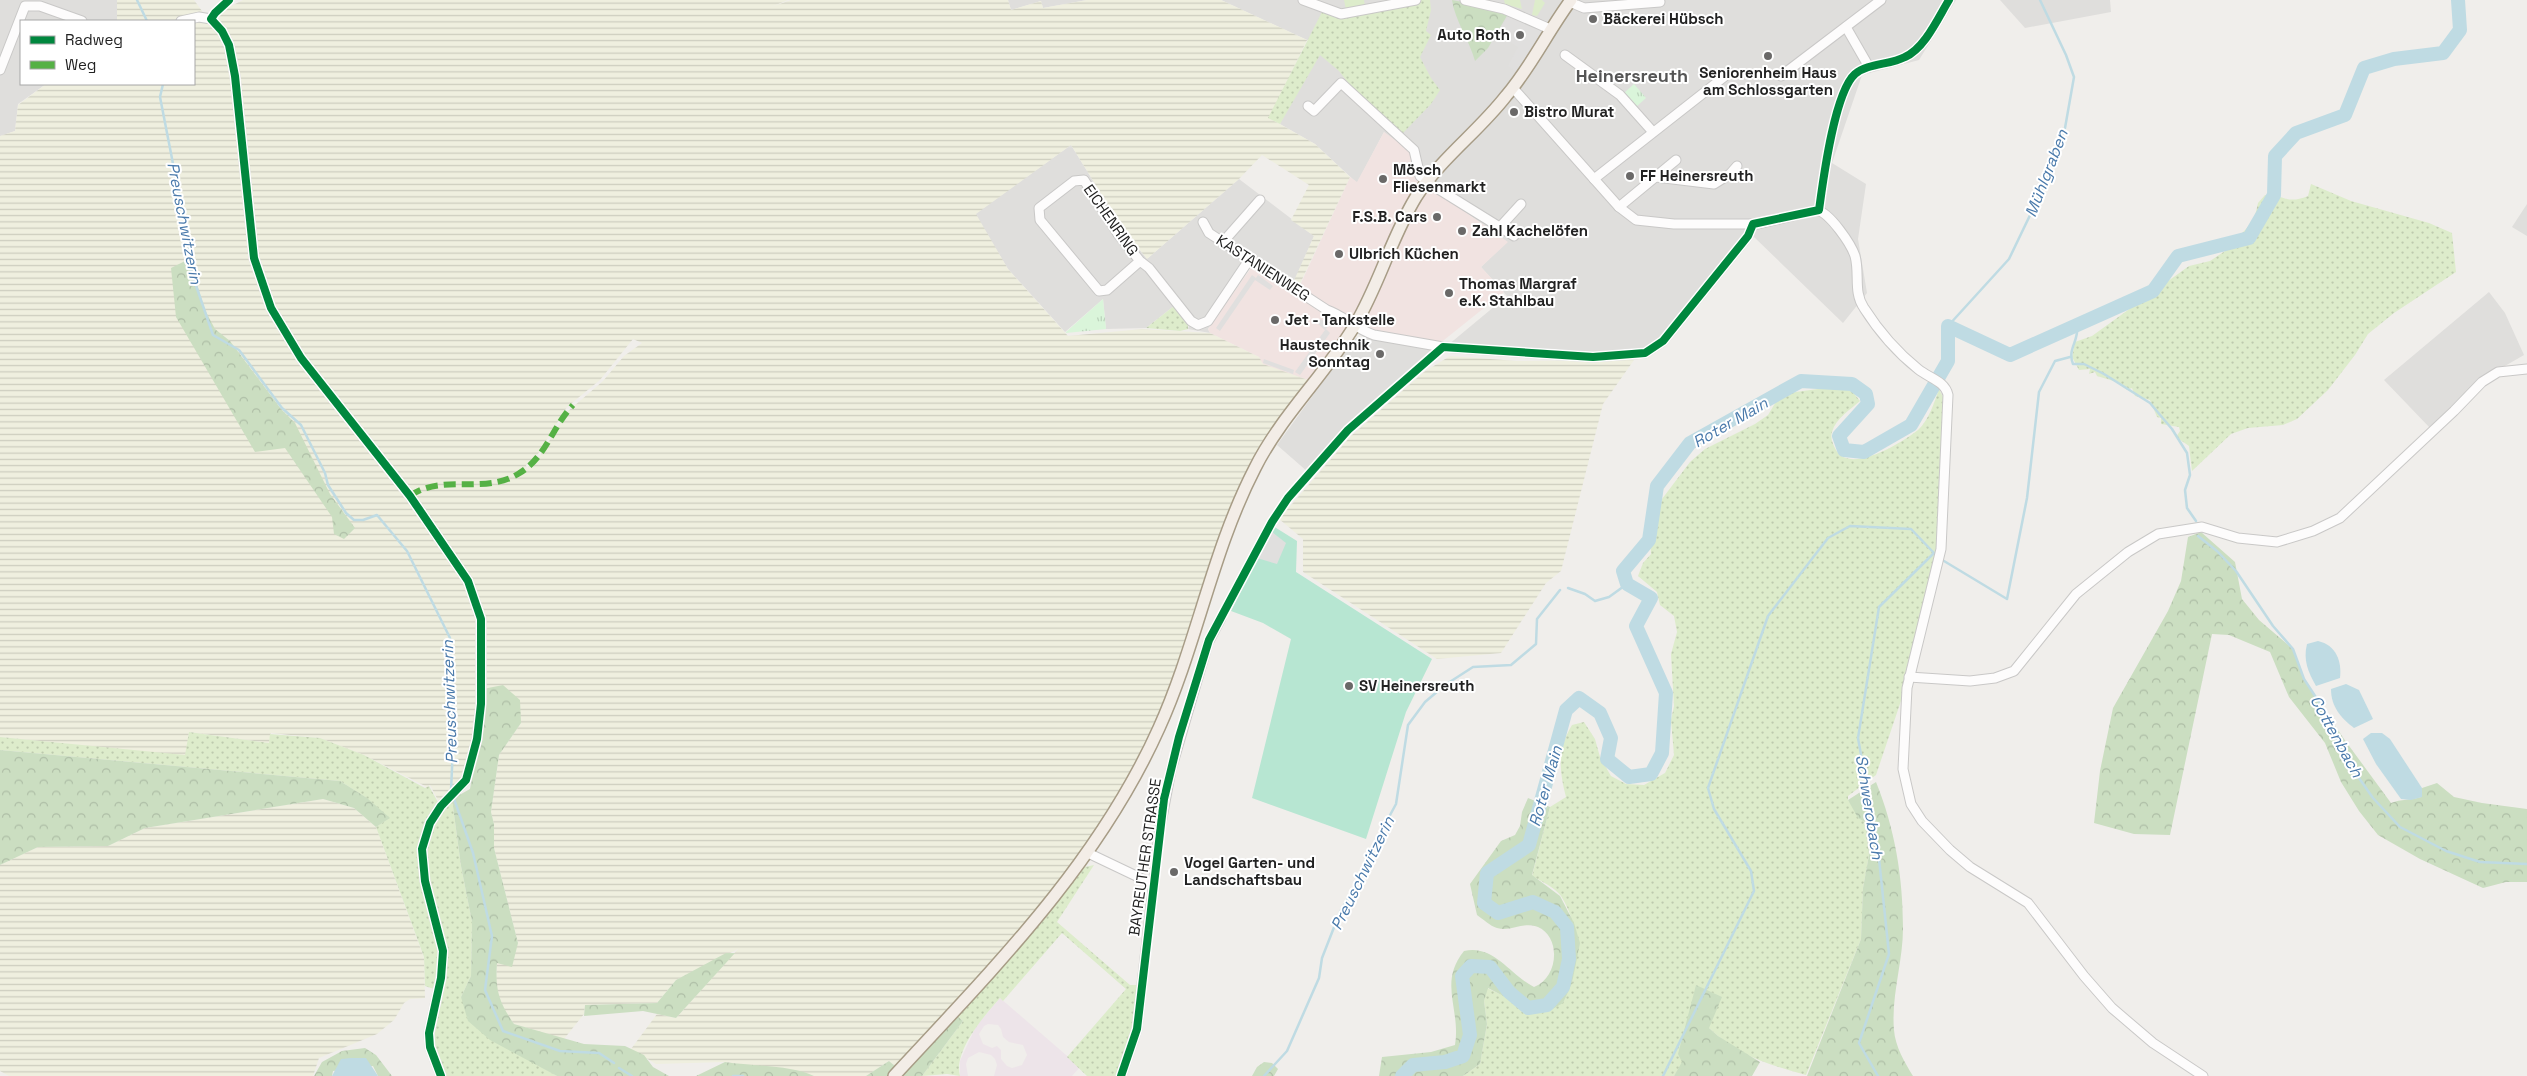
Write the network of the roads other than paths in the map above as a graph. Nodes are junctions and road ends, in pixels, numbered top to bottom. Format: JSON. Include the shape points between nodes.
{"nodes":[{"id":1,"x":1303,"y":0,"type":"edge"},
{"id":2,"x":1416,"y":0,"type":"edge"},
{"id":3,"x":1466,"y":0,"type":"edge"},
{"id":4,"x":1880,"y":0,"type":"edge"},
{"id":5,"x":1949,"y":0,"type":"edge"},
{"id":6,"x":1571,"y":1,"type":"edge"},
{"id":7,"x":30,"y":2,"type":"edge"},
{"id":8,"x":1660,"y":2,"type":"dead end"},
{"id":9,"x":1321,"y":3,"type":"edge"},
{"id":10,"x":79,"y":20,"type":"edge"},
{"id":11,"x":187,"y":20,"type":"edge"},
{"id":12,"x":1846,"y":27,"type":"junction"},
{"id":13,"x":1550,"y":29,"type":"junction"},
{"id":14,"x":1564,"y":55,"type":"dead end"},
{"id":15,"x":1869,"y":67,"type":"junction"},
{"id":16,"x":0,"y":70,"type":"edge"},
{"id":17,"x":1729,"y":73,"type":"dead end"},
{"id":18,"x":1781,"y":76,"type":"dead end"},
{"id":19,"x":1513,"y":88,"type":"junction"},
{"id":20,"x":1308,"y":106,"type":"dead end"},
{"id":21,"x":1653,"y":132,"type":"junction"},
{"id":22,"x":1676,"y":160,"type":"dead end"},
{"id":23,"x":1736,"y":166,"type":"dead end"},
{"id":24,"x":1656,"y":177,"type":"junction"},
{"id":25,"x":1594,"y":179,"type":"junction"},
{"id":26,"x":1427,"y":182,"type":"junction"},
{"id":27,"x":1260,"y":200,"type":"dead end"},
{"id":28,"x":1521,"y":204,"type":"dead end"},
{"id":29,"x":1619,"y":207,"type":"junction"},
{"id":30,"x":1819,"y":210,"type":"junction"},
{"id":31,"x":1203,"y":222,"type":"dead end"},
{"id":32,"x":1753,"y":224,"type":"junction"},
{"id":33,"x":1500,"y":227,"type":"junction"},
{"id":34,"x":1514,"y":236,"type":"dead end"},
{"id":35,"x":1223,"y":242,"type":"junction"},
{"id":36,"x":1249,"y":260,"type":"junction"},
{"id":37,"x":1140,"y":262,"type":"junction"},
{"id":38,"x":1354,"y":326,"type":"junction"},
{"id":39,"x":2527,"y":369,"type":"edge"},
{"id":40,"x":1221,"y":618,"type":"dead end"},
{"id":41,"x":1909,"y":677,"type":"junction"},
{"id":42,"x":1088,"y":853,"type":"junction"},
{"id":43,"x":1154,"y":884,"type":"junction"},
{"id":44,"x":441,"y":1076,"type":"edge"},
{"id":45,"x":894,"y":1076,"type":"edge"},
{"id":46,"x":1121,"y":1076,"type":"edge"},
{"id":47,"x":2203,"y":1076,"type":"edge"}],
"edges":[{"from":1,"to":9,"type":"street"},
{"from":2,"to":9,"type":"street","via":[[1344,14],[1332,12]]},
{"from":3,"to":13,"type":"street","via":[[1509,11]]},
{"from":4,"to":12,"type":"street"},
{"from":5,"to":15,"type":"street","via":[[1920,45],[1906,57]]},
{"from":6,"to":8,"type":"street","via":[[1584,8]]},
{"from":6,"to":13,"type":"main road"},
{"from":7,"to":10,"type":"street"},
{"from":7,"to":16,"type":"street","via":[[22,9]]},
{"from":11,"to":44,"type":"street","via":[[211,19],[222,31],[231,53],[254,258],[271,308],[301,358],[416,504],[468,581],[481,619],[481,704],[477,739],[466,780],[430,823],[422,849],[425,881],[443,951],[441,978],[428,1033]]},
{"from":12,"to":15,"type":"street"},
{"from":12,"to":18,"type":"street"},
{"from":13,"to":19,"type":"main road"},
{"from":14,"to":21,"type":"street","via":[[1620,95]]},
{"from":15,"to":30,"type":"street","via":[[1856,73],[1844,92],[1826,158]]},
{"from":17,"to":21,"type":"street"},
{"from":19,"to":25,"type":"street"},
{"from":19,"to":26,"type":"main road"},
{"from":20,"to":26,"type":"street","via":[[1314,111],[1341,83],[1414,150],[1420,176]]},
{"from":21,"to":25,"type":"street"},
{"from":22,"to":24,"type":"street"},
{"from":23,"to":24,"type":"street","via":[[1714,184]]},
{"from":24,"to":29,"type":"street"},
{"from":25,"to":29,"type":"street"},
{"from":26,"to":33,"type":"street"},
{"from":26,"to":38,"type":"main road","via":[[1406,215],[1376,285]]},
{"from":27,"to":35,"type":"street"},
{"from":28,"to":33,"type":"street"},
{"from":29,"to":32,"type":"street","via":[[1632,218],[1654,223]]},
{"from":30,"to":32,"type":"street"},
{"from":30,"to":41,"type":"street","via":[[1828,216],[1853,251],[1858,293],[1864,308],[1902,354],[1946,388],[1949,412],[1941,549]]},
{"from":31,"to":35,"type":"street","name":"KASTANIENWEG","via":[[1208,233]]},
{"from":32,"to":38,"type":"street","name":"KASTANIENWEG","via":[[1748,236],[1686,314],[1663,341],[1645,353],[1593,356],[1443,347],[1374,335]]},
{"from":33,"to":34,"type":"street"},
{"from":35,"to":36,"type":"street","name":"KASTANIENWEG"},
{"from":36,"to":37,"type":"street","name":"EICHENRING","via":[[1208,321],[1200,325],[1191,321],[1150,268]]},
{"from":36,"to":38,"type":"street","name":"KASTANIENWEG","via":[[1336,319]]},
{"from":37,"to":37,"type":"street","name":"EICHENRING","via":[[1084,180],[1074,181],[1039,208],[1040,220],[1099,292],[1107,290]]},
{"from":38,"to":42,"type":"main road","via":[[1275,434],[1255,467],[1236,509],[1183,668],[1158,729],[1122,800]]},
{"from":39,"to":41,"type":"street","via":[[2498,372],[2482,382],[2340,518],[2313,531],[2277,542],[2238,538],[2202,527],[2158,534],[2128,552],[2076,594],[2014,671],[1995,678],[1970,681]]},
{"from":40,"to":43,"type":"street","name":"BAYREUTHER STRASSE","via":[[1208,643],[1174,754],[1161,817]]},
{"from":41,"to":47,"type":"street","via":[[1903,769],[1906,789],[1918,816],[1970,867],[2028,903],[2094,988],[2128,1022],[2163,1051]]},
{"from":42,"to":43,"type":"street"},
{"from":42,"to":45,"type":"main road","via":[[1013,948]]},
{"from":43,"to":46,"type":"street","name":"BAYREUTHER STRASSE","via":[[1137,1029]]}]}
